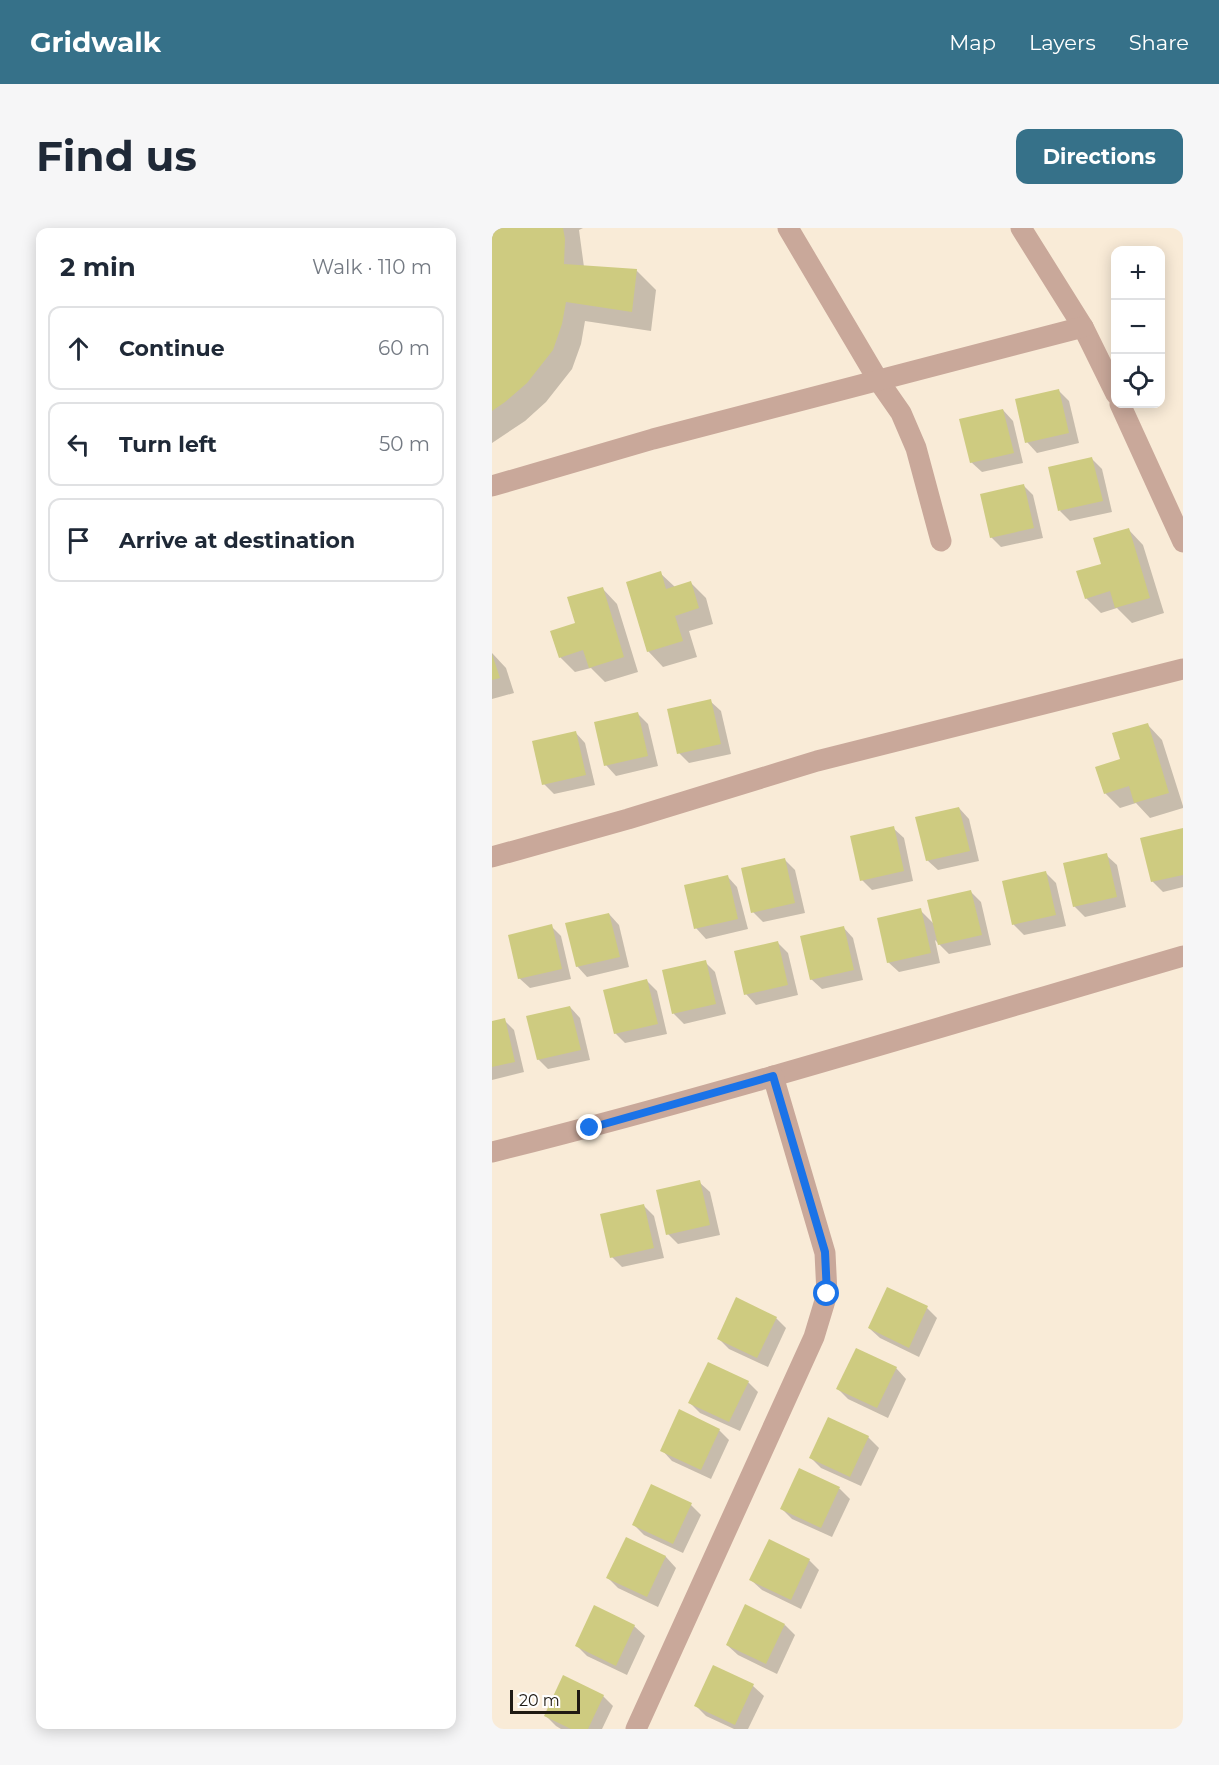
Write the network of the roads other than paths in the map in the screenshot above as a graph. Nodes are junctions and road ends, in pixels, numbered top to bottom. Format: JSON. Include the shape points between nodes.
{"nodes":[{"id":1,"x":788,"y":228,"type":"edge"},
{"id":2,"x":1021,"y":228,"type":"edge"},
{"id":3,"x":1083,"y":327,"type":"junction"},
{"id":4,"x":878,"y":380,"type":"junction"},
{"id":5,"x":1111,"y":384,"type":"edge"},
{"id":6,"x":1122,"y":408,"type":"edge"},
{"id":7,"x":492,"y":486,"type":"edge"},
{"id":8,"x":941,"y":541,"type":"dead end"},
{"id":9,"x":1183,"y":542,"type":"edge"},
{"id":10,"x":1183,"y":669,"type":"edge"},
{"id":11,"x":492,"y":857,"type":"edge"},
{"id":12,"x":1183,"y":956,"type":"edge"},
{"id":13,"x":773,"y":1076,"type":"junction"},
{"id":14,"x":492,"y":1152,"type":"edge"},
{"id":15,"x":636,"y":1729,"type":"edge"}],
"edges":[{"from":1,"to":4,"type":"street"},
{"from":2,"to":3,"type":"street"},
{"from":3,"to":4,"type":"street"},
{"from":3,"to":5,"type":"street"},
{"from":4,"to":7,"type":"street"},
{"from":4,"to":8,"type":"street","via":[[901,413],[916,448]]},
{"from":6,"to":9,"type":"street"},
{"from":10,"to":11,"type":"street","via":[[817,761]]},
{"from":12,"to":13,"type":"street"},
{"from":13,"to":14,"type":"street"},
{"from":13,"to":15,"type":"street","via":[[825,1252],[827,1294],[814,1337]]}]}
